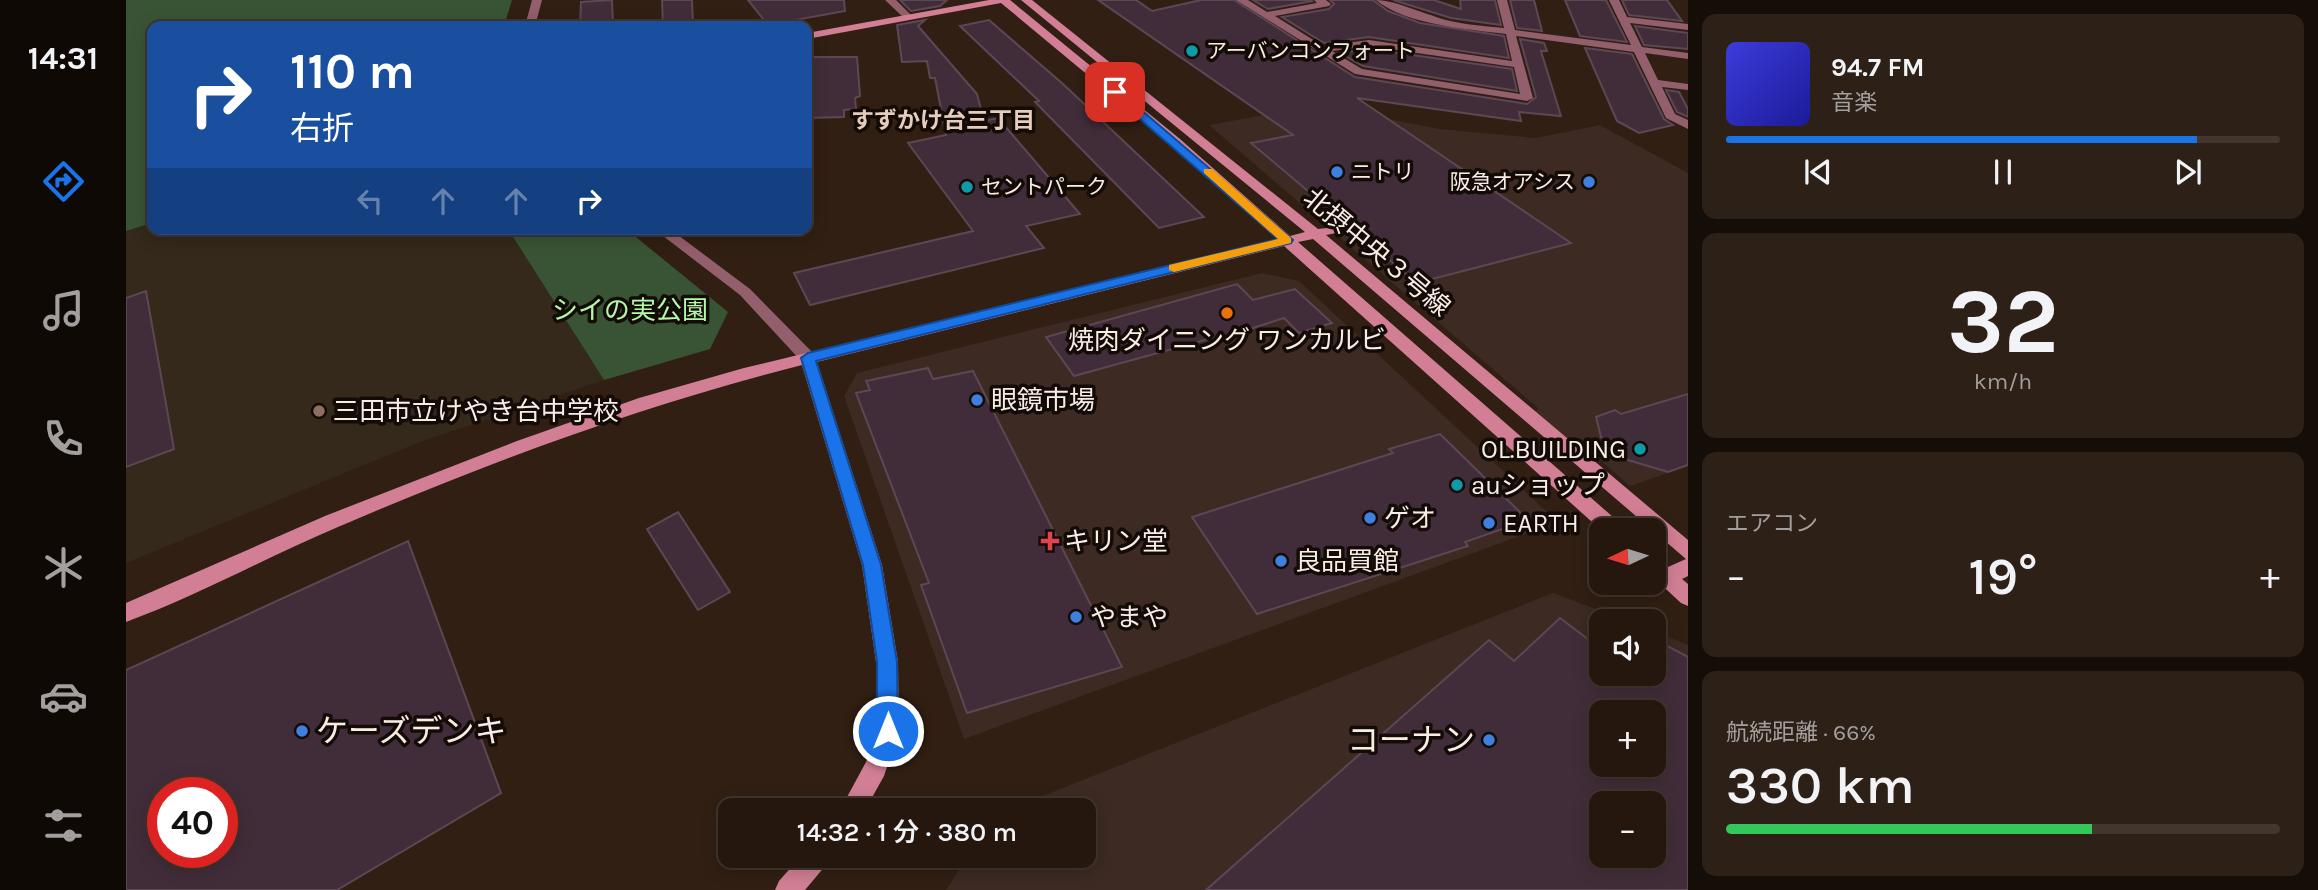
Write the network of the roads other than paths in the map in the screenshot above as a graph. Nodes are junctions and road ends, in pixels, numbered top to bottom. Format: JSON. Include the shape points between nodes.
{"nodes":[{"id":1,"x":537,"y":0,"type":"edge"},
{"id":2,"x":890,"y":0,"type":"edge"},
{"id":3,"x":1004,"y":0,"type":"edge"},
{"id":4,"x":1026,"y":0,"type":"edge"},
{"id":5,"x":1241,"y":0,"type":"edge"},
{"id":6,"x":1319,"y":0,"type":"edge"},
{"id":7,"x":1381,"y":0,"type":"edge"},
{"id":8,"x":1502,"y":0,"type":"edge"},
{"id":9,"x":1614,"y":0,"type":"edge"},
{"id":10,"x":1266,"y":15,"type":"junction"},
{"id":11,"x":908,"y":17,"type":"junction"},
{"id":12,"x":1622,"y":19,"type":"junction"},
{"id":13,"x":531,"y":21,"type":"edge"},
{"id":14,"x":1688,"y":27,"type":"edge"},
{"id":15,"x":1511,"y":33,"type":"junction"},
{"id":16,"x":812,"y":35,"type":"edge"},
{"id":17,"x":1322,"y":50,"type":"junction"},
{"id":18,"x":1636,"y":50,"type":"junction"},
{"id":19,"x":1688,"y":56,"type":"edge"},
{"id":20,"x":1519,"y":65,"type":"junction"},
{"id":21,"x":1653,"y":83,"type":"junction"},
{"id":22,"x":1688,"y":87,"type":"edge"},
{"id":23,"x":1670,"y":116,"type":"junction"},
{"id":24,"x":1688,"y":119,"type":"edge"},
{"id":25,"x":1688,"y":125,"type":"edge"},
{"id":26,"x":1323,"y":231,"type":"junction"},
{"id":27,"x":669,"y":235,"type":"edge"},
{"id":28,"x":1287,"y":240,"type":"junction"},
{"id":29,"x":808,"y":358,"type":"junction"},
{"id":30,"x":1600,"y":518,"type":"edge"},
{"id":31,"x":1688,"y":552,"type":"edge"},
{"id":32,"x":1688,"y":567,"type":"edge"},
{"id":33,"x":1666,"y":571,"type":"edge"},
{"id":34,"x":1666,"y":577,"type":"edge"},
{"id":35,"x":1688,"y":597,"type":"edge"},
{"id":36,"x":126,"y":613,"type":"edge"},
{"id":37,"x":859,"y":798,"type":"edge"},
{"id":38,"x":807,"y":868,"type":"edge"},
{"id":39,"x":788,"y":890,"type":"edge"}],
"edges":[{"from":1,"to":13,"type":"street"},
{"from":2,"to":11,"type":"street"},
{"from":3,"to":11,"type":"street"},
{"from":3,"to":28,"type":"street","name":"北摂中央３号線"},
{"from":4,"to":26,"type":"street","name":"北摂中央３号線"},
{"from":5,"to":10,"type":"street"},
{"from":6,"to":10,"type":"street","via":[[1326,4]]},
{"from":7,"to":15,"type":"street","via":[[1451,24]]},
{"from":8,"to":15,"type":"street"},
{"from":9,"to":12,"type":"street"},
{"from":10,"to":17,"type":"street"},
{"from":11,"to":16,"type":"street"},
{"from":12,"to":14,"type":"street"},
{"from":12,"to":18,"type":"street"},
{"from":15,"to":18,"type":"street"},
{"from":15,"to":20,"type":"street"},
{"from":17,"to":20,"type":"street","via":[[1369,43]]},
{"from":17,"to":20,"type":"street","via":[[1359,72],[1527,98]]},
{"from":18,"to":19,"type":"street"},
{"from":18,"to":21,"type":"street"},
{"from":21,"to":22,"type":"street"},
{"from":21,"to":23,"type":"street"},
{"from":23,"to":24,"type":"street"},
{"from":23,"to":25,"type":"street"},
{"from":26,"to":28,"type":"street"},
{"from":26,"to":31,"type":"street","name":"北摂中央３号線"},
{"from":27,"to":29,"type":"street","via":[[745,292]]},
{"from":28,"to":29,"type":"street"},
{"from":28,"to":30,"type":"street","name":"北摂中央３号線"},
{"from":29,"to":36,"type":"street","via":[[645,402],[523,446],[332,522]]},
{"from":29,"to":37,"type":"street","via":[[872,565],[887,662],[888,731],[876,768]]},
{"from":32,"to":33,"type":"street"},
{"from":34,"to":35,"type":"street"},
{"from":38,"to":39,"type":"street"}]}
